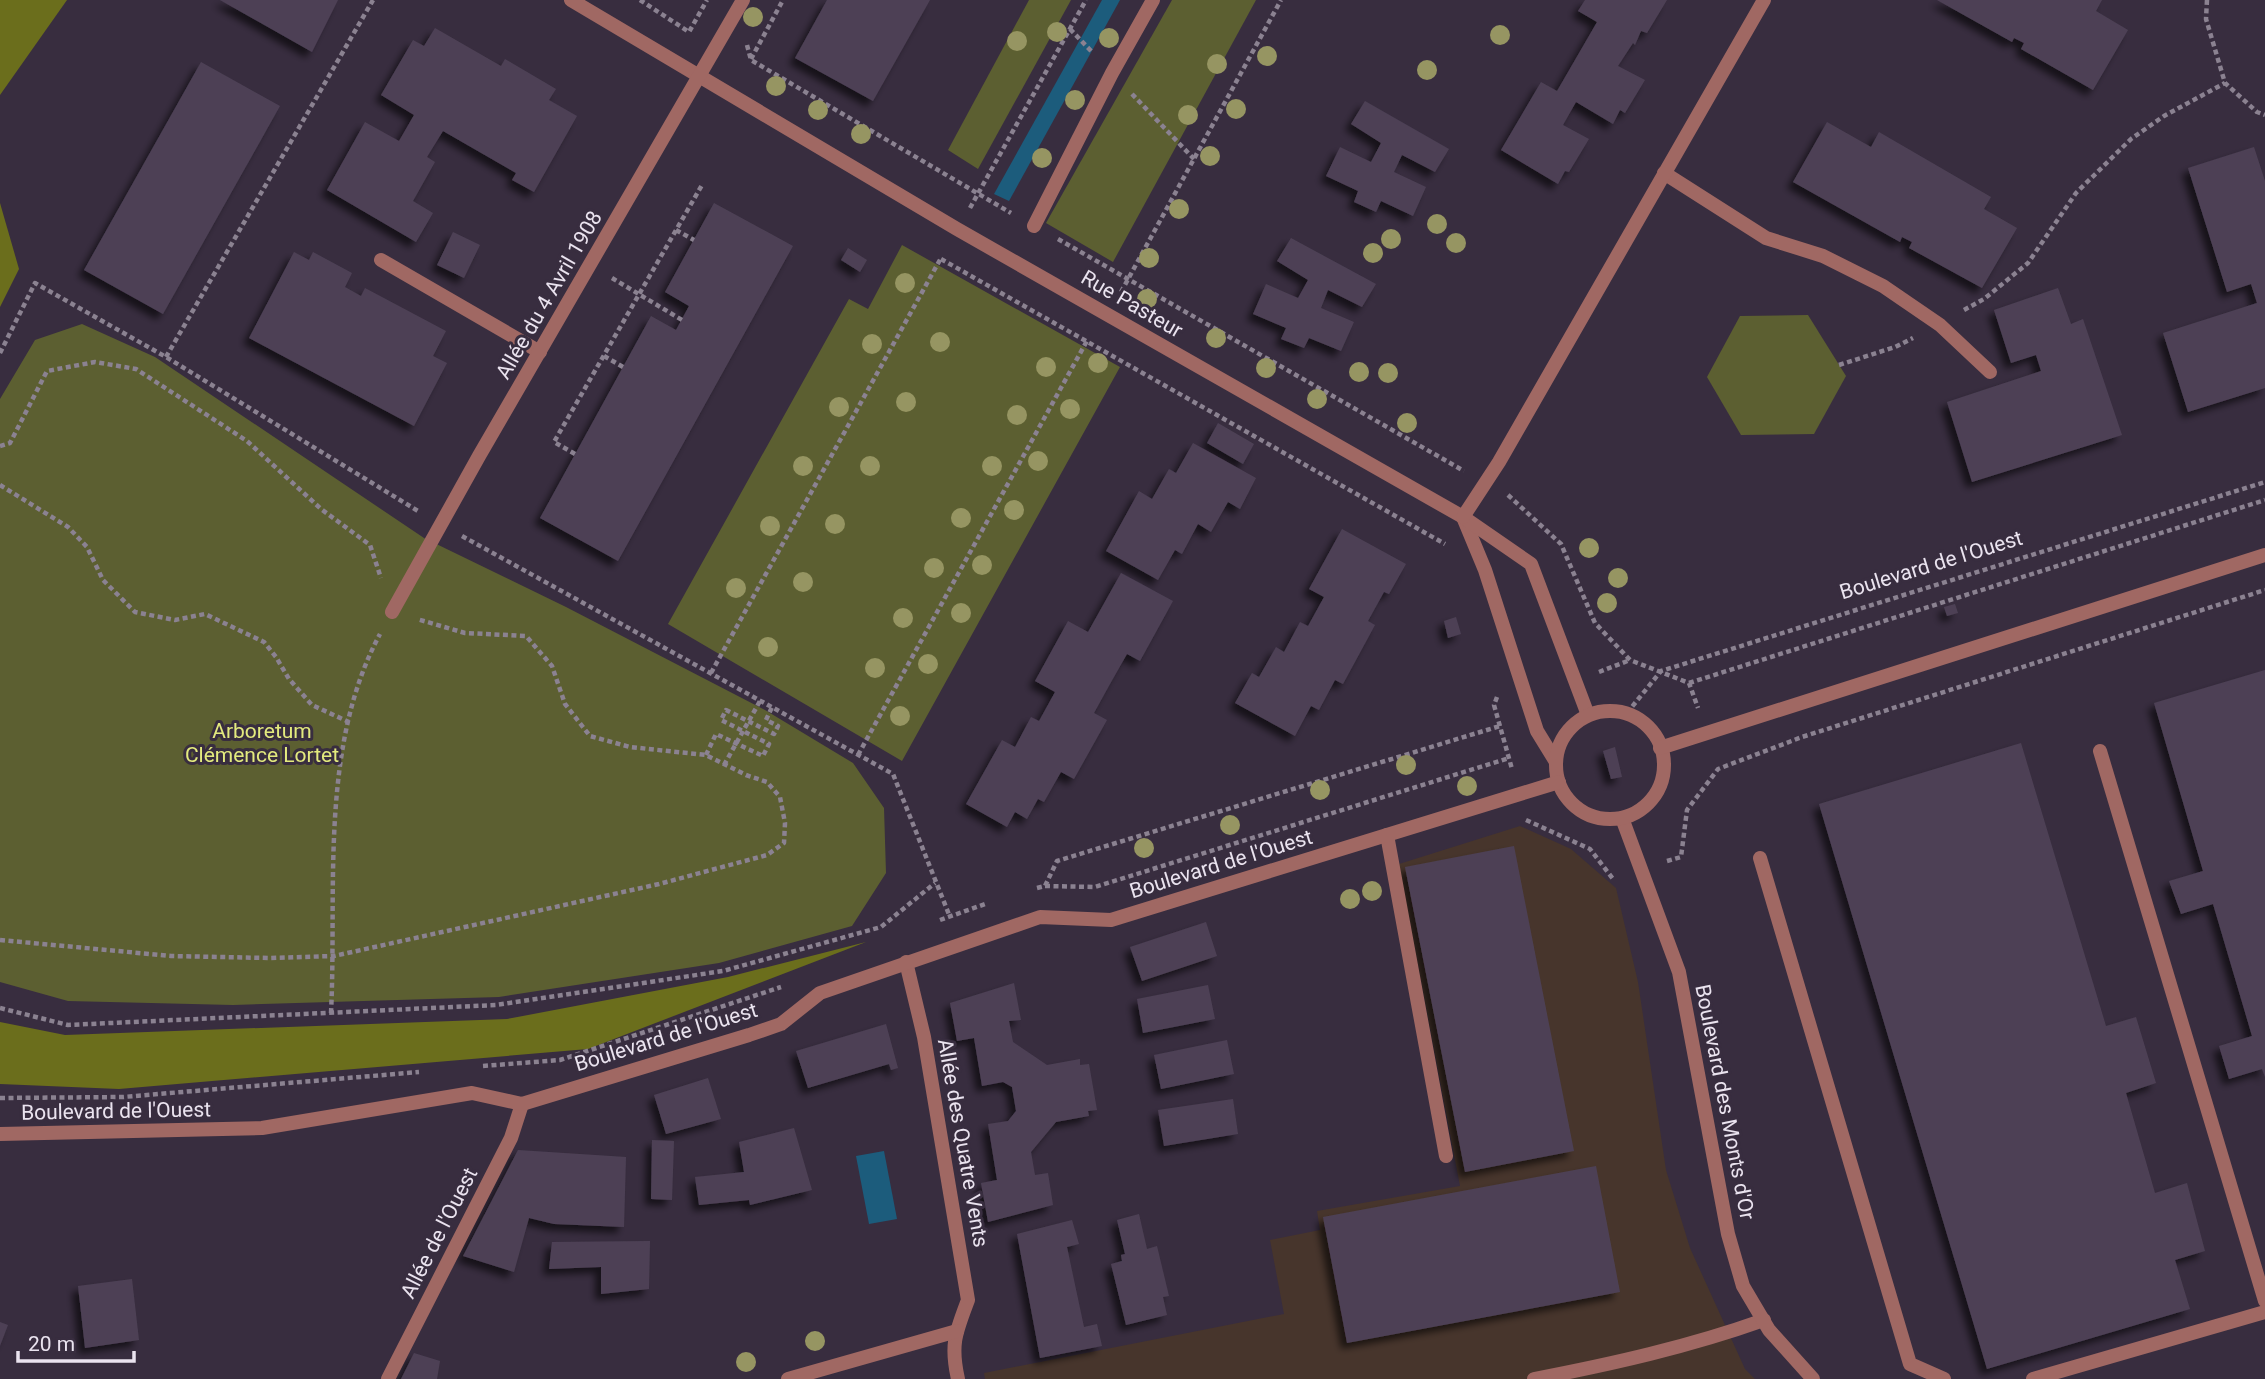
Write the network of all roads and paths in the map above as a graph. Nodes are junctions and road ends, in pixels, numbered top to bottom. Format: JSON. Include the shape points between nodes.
{"nodes":[{"id":1,"x":373,"y":0,"type":"edge"},
{"id":2,"x":571,"y":0,"type":"edge"},
{"id":3,"x":640,"y":0,"type":"edge"},
{"id":4,"x":707,"y":0,"type":"edge"},
{"id":5,"x":743,"y":0,"type":"edge"},
{"id":6,"x":783,"y":0,"type":"edge"},
{"id":7,"x":1086,"y":0,"type":"edge"},
{"id":8,"x":1153,"y":0,"type":"edge"},
{"id":9,"x":1281,"y":0,"type":"edge"},
{"id":10,"x":1764,"y":0,"type":"edge"},
{"id":11,"x":2207,"y":0,"type":"edge"},
{"id":12,"x":751,"y":60,"type":"dead end"},
{"id":13,"x":699,"y":78,"type":"junction"},
{"id":14,"x":2224,"y":83,"type":"junction"},
{"id":15,"x":2265,"y":115,"type":"edge"},
{"id":16,"x":1664,"y":173,"type":"junction"},
{"id":17,"x":702,"y":185,"type":"dead end"},
{"id":18,"x":1034,"y":226,"type":"dead end"},
{"id":19,"x":957,"y":229,"type":"junction"},
{"id":20,"x":676,"y":230,"type":"junction"},
{"id":21,"x":694,"y":240,"type":"dead end"},
{"id":22,"x":941,"y":259,"type":"junction"},
{"id":23,"x":381,"y":260,"type":"dead end"},
{"id":24,"x":590,"y":265,"type":"junction"},
{"id":25,"x":638,"y":296,"type":"junction"},
{"id":26,"x":1109,"y":315,"type":"junction"},
{"id":27,"x":682,"y":320,"type":"dead end"},
{"id":28,"x":1940,"y":325,"type":"junction"},
{"id":29,"x":1087,"y":341,"type":"junction"},
{"id":30,"x":540,"y":352,"type":"junction"},
{"id":31,"x":0,"y":353,"type":"edge"},
{"id":32,"x":604,"y":356,"type":"junction"},
{"id":33,"x":166,"y":357,"type":"junction"},
{"id":34,"x":1839,"y":365,"type":"dead end"},
{"id":35,"x":623,"y":367,"type":"dead end"},
{"id":36,"x":1990,"y":372,"type":"dead end"},
{"id":37,"x":0,"y":446,"type":"edge"},
{"id":38,"x":575,"y":454,"type":"dead end"},
{"id":39,"x":2265,"y":482,"type":"edge"},
{"id":40,"x":0,"y":485,"type":"edge"},
{"id":41,"x":2265,"y":500,"type":"edge"},
{"id":42,"x":1464,"y":517,"type":"junction"},
{"id":43,"x":440,"y":524,"type":"junction"},
{"id":44,"x":1446,"y":544,"type":"dead end"},
{"id":45,"x":2265,"y":555,"type":"edge"},
{"id":46,"x":2265,"y":590,"type":"edge"},
{"id":47,"x":392,"y":612,"type":"junction"},
{"id":48,"x":711,"y":673,"type":"junction"},
{"id":49,"x":1689,"y":682,"type":"dead end"},
{"id":50,"x":1500,"y":687,"type":"dead end"},
{"id":51,"x":760,"y":701,"type":"junction"},
{"id":52,"x":1494,"y":705,"type":"dead end"},
{"id":53,"x":772,"y":707,"type":"junction"},
{"id":54,"x":1627,"y":713,"type":"junction"},
{"id":55,"x":1588,"y":715,"type":"junction"},
{"id":56,"x":749,"y":721,"type":"junction"},
{"id":57,"x":349,"y":722,"type":"junction"},
{"id":58,"x":1500,"y":726,"type":"dead end"},
{"id":59,"x":743,"y":731,"type":"junction"},
{"id":60,"x":736,"y":744,"type":"junction"},
{"id":61,"x":1660,"y":748,"type":"junction"},
{"id":62,"x":2100,"y":751,"type":"dead end"},
{"id":63,"x":706,"y":755,"type":"junction"},
{"id":64,"x":858,"y":755,"type":"junction"},
{"id":65,"x":1509,"y":758,"type":"dead end"},
{"id":66,"x":1556,"y":762,"type":"junction"},
{"id":67,"x":724,"y":765,"type":"junction"},
{"id":68,"x":1559,"y":782,"type":"junction"},
{"id":69,"x":1622,"y":818,"type":"junction"},
{"id":70,"x":1387,"y":835,"type":"junction"},
{"id":71,"x":1760,"y":858,"type":"dead end"},
{"id":72,"x":1640,"y":868,"type":"junction"},
{"id":73,"x":1613,"y":879,"type":"dead end"},
{"id":74,"x":936,"y":883,"type":"junction"},
{"id":75,"x":1045,"y":886,"type":"junction"},
{"id":76,"x":1034,"y":889,"type":"dead end"},
{"id":77,"x":998,"y":900,"type":"dead end"},
{"id":78,"x":950,"y":915,"type":"junction"},
{"id":79,"x":939,"y":921,"type":"dead end"},
{"id":80,"x":0,"y":940,"type":"edge"},
{"id":81,"x":956,"y":945,"type":"junction"},
{"id":82,"x":334,"y":956,"type":"junction"},
{"id":83,"x":906,"y":962,"type":"junction"},
{"id":84,"x":783,"y":986,"type":"dead end"},
{"id":85,"x":0,"y":1008,"type":"edge"},
{"id":86,"x":331,"y":1013,"type":"junction"},
{"id":87,"x":471,"y":1067,"type":"dead end"},
{"id":88,"x":429,"y":1071,"type":"dead end"},
{"id":89,"x":0,"y":1098,"type":"edge"},
{"id":90,"x":522,"y":1104,"type":"junction"},
{"id":91,"x":0,"y":1135,"type":"edge"},
{"id":92,"x":1446,"y":1156,"type":"dead end"},
{"id":93,"x":2265,"y":1301,"type":"edge"},
{"id":94,"x":2265,"y":1312,"type":"edge"},
{"id":95,"x":1764,"y":1321,"type":"junction"},
{"id":96,"x":957,"y":1331,"type":"junction"},
{"id":97,"x":1604,"y":1372,"type":"edge"},
{"id":98,"x":388,"y":1379,"type":"edge"},
{"id":99,"x":788,"y":1379,"type":"edge"},
{"id":100,"x":958,"y":1379,"type":"edge"},
{"id":101,"x":1534,"y":1379,"type":"edge"},
{"id":102,"x":1813,"y":1379,"type":"edge"},
{"id":103,"x":1944,"y":1379,"type":"edge"},
{"id":104,"x":2033,"y":1379,"type":"edge"}],
"edges":[{"from":1,"to":33,"type":"path"},
{"from":2,"to":13,"type":"street","name":"Rue Pasteur"},
{"from":3,"to":4,"type":"path","via":[[689,32]]},
{"from":5,"to":13,"type":"street","name":"Allée du 4 Avril 1908"},
{"from":6,"to":12,"type":"path"},
{"from":7,"to":19,"type":"path"},
{"from":8,"to":18,"type":"street"},
{"from":9,"to":26,"type":"path"},
{"from":10,"to":16,"type":"street"},
{"from":11,"to":14,"type":"path","via":[[2206,19]]},
{"from":13,"to":19,"type":"street","name":"Rue Pasteur"},
{"from":13,"to":24,"type":"street","name":"Allée du 4 Avril 1908"},
{"from":14,"to":15,"type":"path"},
{"from":14,"to":28,"type":"path","via":[[2131,139],[2076,193],[2028,262],[1984,299]]},
{"from":16,"to":28,"type":"street","via":[[1766,237],[1823,256],[1883,285]]},
{"from":16,"to":42,"type":"street"},
{"from":17,"to":20,"type":"path"},
{"from":19,"to":22,"type":"path"},
{"from":19,"to":26,"type":"street","name":"Rue Pasteur"},
{"from":20,"to":21,"type":"path"},
{"from":20,"to":25,"type":"path"},
{"from":22,"to":29,"type":"path"},
{"from":22,"to":48,"type":"path"},
{"from":23,"to":30,"type":"street"},
{"from":24,"to":25,"type":"path"},
{"from":24,"to":30,"type":"street","name":"Allée du 4 Avril 1908"},
{"from":25,"to":27,"type":"path"},
{"from":25,"to":32,"type":"path"},
{"from":26,"to":29,"type":"path"},
{"from":26,"to":42,"type":"street","name":"Rue Pasteur"},
{"from":28,"to":34,"type":"path","via":[[1895,347]]},
{"from":28,"to":36,"type":"street"},
{"from":29,"to":44,"type":"path"},
{"from":29,"to":64,"type":"path"},
{"from":30,"to":43,"type":"street","name":"Allée du 4 Avril 1908"},
{"from":31,"to":33,"type":"path","via":[[35,283]]},
{"from":32,"to":35,"type":"path"},
{"from":32,"to":38,"type":"path","via":[[554,442]]},
{"from":33,"to":43,"type":"path"},
{"from":37,"to":47,"type":"path","via":[[10,443],[47,372],[95,362],[136,369],[247,441],[321,509],[370,545]]},
{"from":39,"to":54,"type":"path","name":"Boulevard de l'Ouest","via":[[1661,671]]},
{"from":40,"to":57,"type":"path","via":[[68,527],[86,547],[103,580],[135,612],[175,620],[205,614],[264,642],[312,705]]},
{"from":41,"to":49,"type":"path"},
{"from":42,"to":55,"type":"street","name":"Rue Pasteur","via":[[1531,564]]},
{"from":42,"to":66,"type":"street","via":[[1538,732]]},
{"from":43,"to":47,"type":"street","name":"Allée du 4 Avril 1908"},
{"from":43,"to":48,"type":"path"},
{"from":45,"to":61,"type":"street"},
{"from":46,"to":72,"type":"path","via":[[1802,737],[1717,769],[1687,810],[1681,857]]},
{"from":47,"to":57,"type":"path","via":[[362,676]]},
{"from":47,"to":63,"type":"path","via":[[465,633],[526,636],[552,666],[565,704],[590,736],[630,747]]},
{"from":48,"to":51,"type":"path"},
{"from":50,"to":52,"type":"path"},
{"from":51,"to":53,"type":"path"},
{"from":51,"to":56,"type":"path"},
{"from":53,"to":56,"type":"path","via":[[766,720],[778,726],[774,734]]},
{"from":53,"to":64,"type":"path"},
{"from":54,"to":55,"type":"street","via":[[1608,710]]},
{"from":54,"to":61,"type":"street","via":[[1644,723]]},
{"from":55,"to":66,"type":"street","via":[[1572,726],[1560,743]]},
{"from":56,"to":59,"type":"path"},
{"from":56,"to":59,"type":"path","via":[[726,710],[721,720]]},
{"from":57,"to":82,"type":"path","via":[[334,834]]},
{"from":58,"to":75,"type":"path","via":[[1057,861]]},
{"from":59,"to":60,"type":"path"},
{"from":59,"to":60,"type":"path","via":[[769,744],[763,757]]},
{"from":60,"to":63,"type":"path","via":[[716,734]]},
{"from":60,"to":67,"type":"path"},
{"from":61,"to":69,"type":"street","via":[[1663,777],[1655,796]]},
{"from":62,"to":93,"type":"street"},
{"from":63,"to":67,"type":"path"},
{"from":64,"to":74,"type":"path","via":[[893,774]]},
{"from":65,"to":75,"type":"path","via":[[1095,887]]},
{"from":66,"to":68,"type":"street"},
{"from":67,"to":82,"type":"path","via":[[767,782],[780,797],[784,843],[767,855],[659,884]]},
{"from":68,"to":69,"type":"street","via":[[1568,799],[1584,812]]},
{"from":68,"to":70,"type":"street","name":"Boulevard de l'Ouest"},
{"from":69,"to":72,"type":"street","name":"Boulevard des Monts d'Or"},
{"from":70,"to":81,"type":"street","name":"Boulevard de l'Ouest","via":[[1111,920],[1040,918]]},
{"from":70,"to":92,"type":"street"},
{"from":71,"to":103,"type":"street","via":[[1910,1364]]},
{"from":72,"to":73,"type":"path"},
{"from":72,"to":95,"type":"street","name":"Boulevard des Monts d'Or","via":[[1679,972],[1728,1234],[1743,1286]]},
{"from":74,"to":78,"type":"path"},
{"from":74,"to":86,"type":"path","via":[[881,927],[723,971],[496,1005]]},
{"from":75,"to":76,"type":"path"},
{"from":77,"to":78,"type":"path"},
{"from":78,"to":79,"type":"path"},
{"from":78,"to":81,"type":"path"},
{"from":80,"to":82,"type":"path","via":[[171,956]]},
{"from":81,"to":83,"type":"street","name":"Boulevard de l'Ouest"},
{"from":82,"to":86,"type":"path"},
{"from":83,"to":90,"type":"street","name":"Boulevard de l'Ouest","via":[[820,993],[781,1024]]},
{"from":83,"to":96,"type":"street","name":"Allée des Quatre Vents","via":[[924,1037],[968,1300]]},
{"from":84,"to":87,"type":"path","via":[[559,1060]]},
{"from":85,"to":86,"type":"path","via":[[68,1025]]},
{"from":88,"to":89,"type":"path","via":[[123,1097]]},
{"from":90,"to":91,"type":"street","name":"Boulevard de l'Ouest","via":[[472,1094],[262,1128]]},
{"from":90,"to":98,"type":"street","name":"Allée de l'Ouest","via":[[512,1138]]},
{"from":94,"to":104,"type":"street"},
{"from":95,"to":97,"type":"street"},
{"from":95,"to":102,"type":"street","name":"Boulevard des Monts d'Or"},
{"from":96,"to":99,"type":"street"},
{"from":96,"to":100,"type":"street","name":"Allée des Quatre Vents","via":[[953,1355]]},
{"from":97,"to":101,"type":"street"}]}
